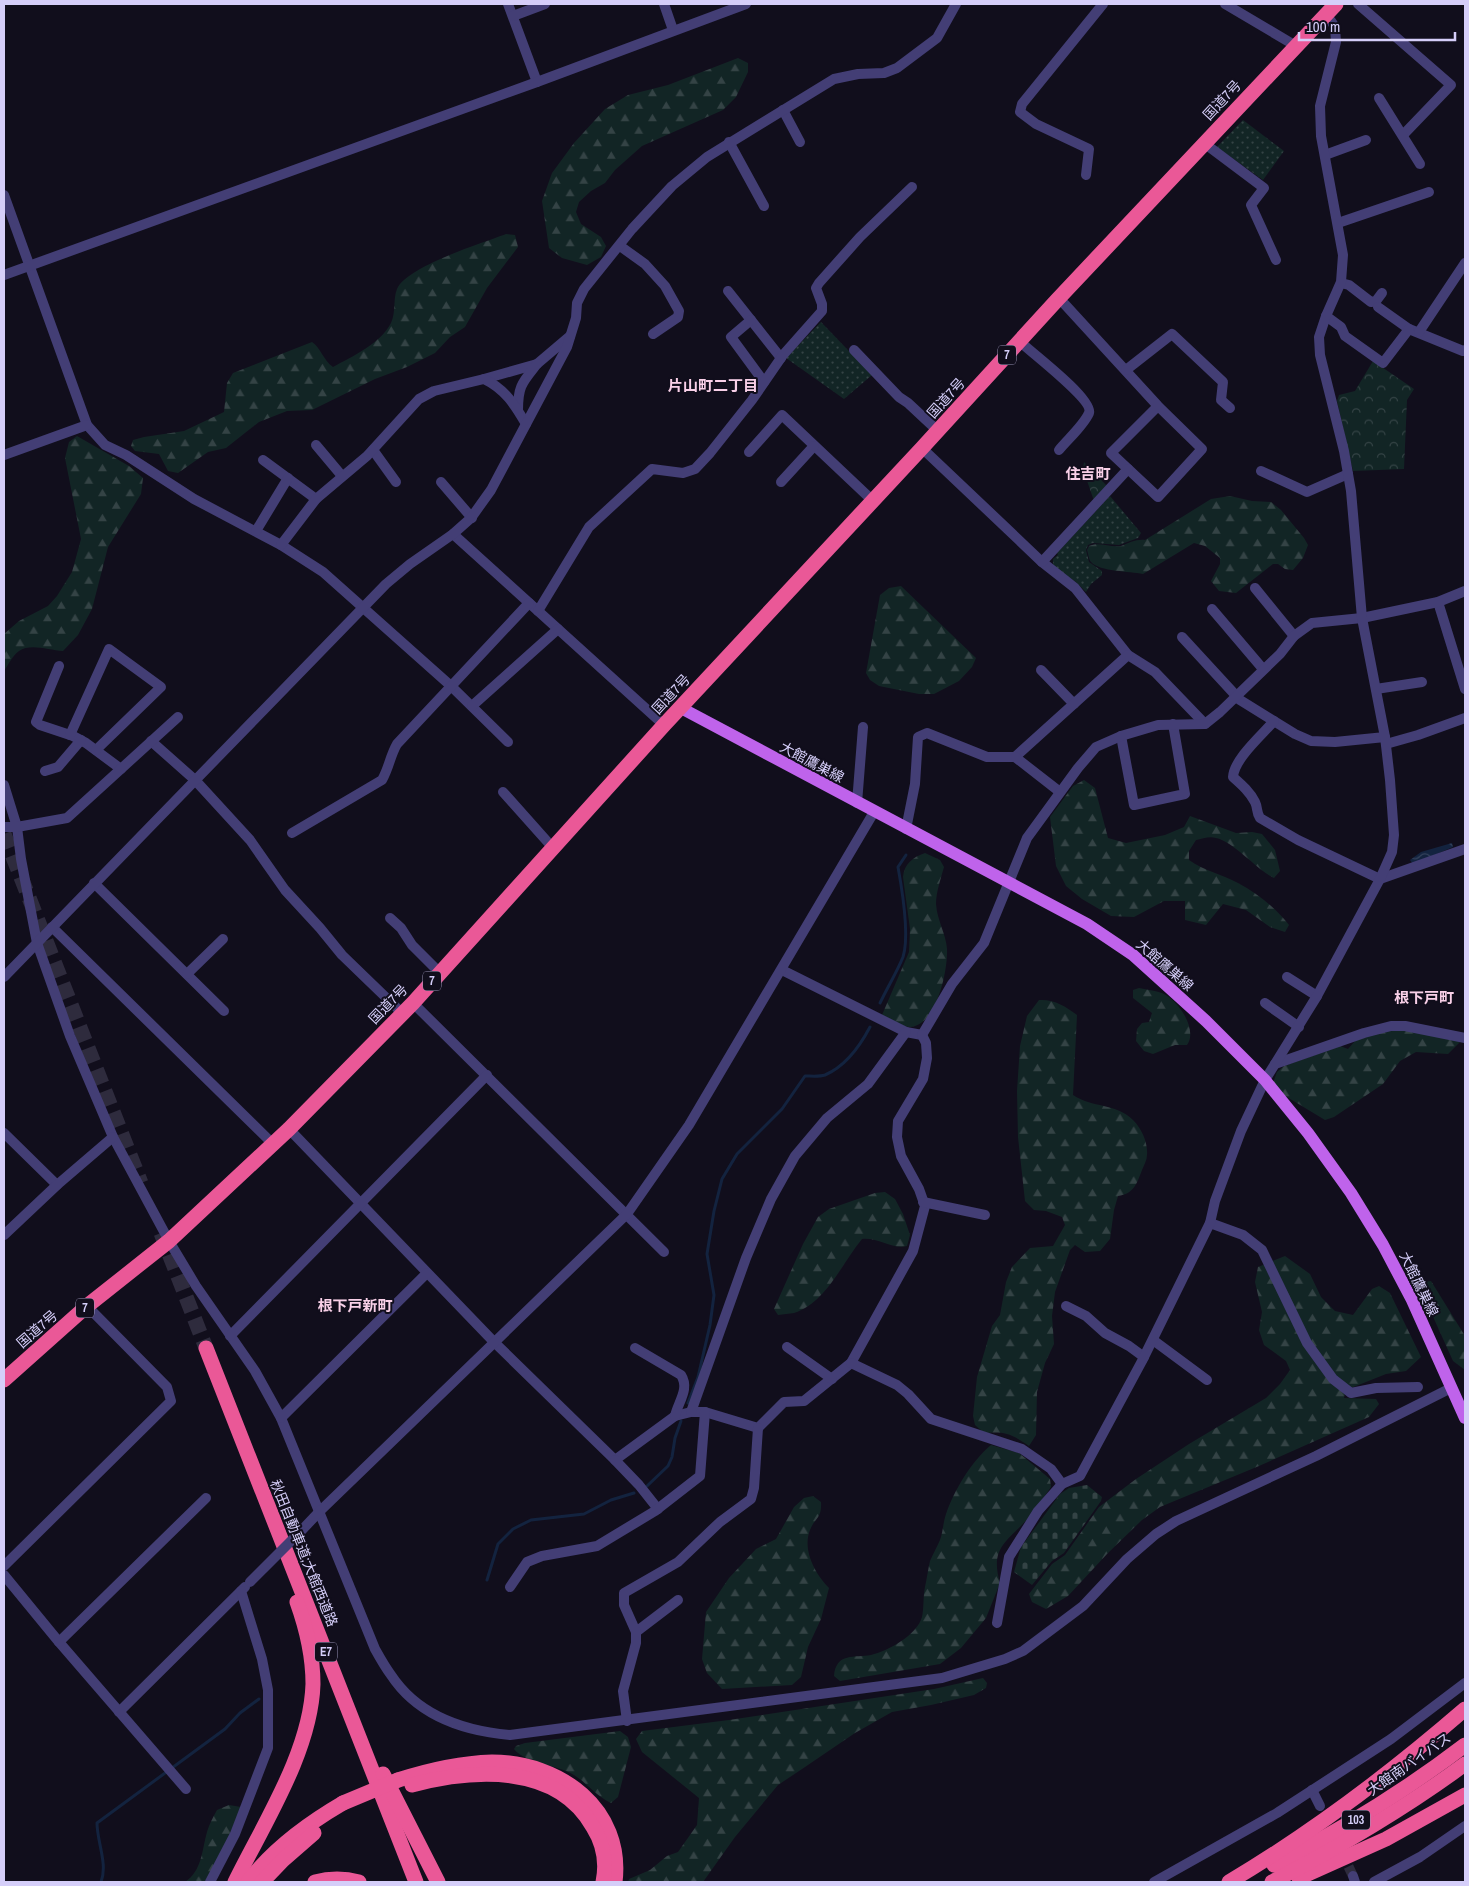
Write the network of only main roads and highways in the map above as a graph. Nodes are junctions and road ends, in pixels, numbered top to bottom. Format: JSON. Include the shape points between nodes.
{"nodes":[{"id":1,"x":1336,"y":4,"type":"edge"},
{"id":2,"x":681,"y":708,"type":"junction"},
{"id":3,"x":206,"y":1348,"type":"tunnel mouth"},
{"id":4,"x":4,"y":1380,"type":"edge"},
{"id":5,"x":1465,"y":1418,"type":"edge"},
{"id":6,"x":234,"y":1422,"type":"junction"},
{"id":7,"x":335,"y":1673,"type":"junction"},
{"id":8,"x":1465,"y":1709,"type":"edge"},
{"id":9,"x":1465,"y":1745,"type":"edge"},
{"id":10,"x":1465,"y":1764,"type":"edge"},
{"id":11,"x":400,"y":1784,"type":"junction"},
{"id":12,"x":1465,"y":1795,"type":"edge"},
{"id":13,"x":345,"y":1807,"type":"junction"},
{"id":14,"x":235,"y":1882,"type":"edge"},
{"id":15,"x":248,"y":1882,"type":"edge"},
{"id":16,"x":262,"y":1882,"type":"edge"},
{"id":17,"x":315,"y":1882,"type":"edge"},
{"id":18,"x":359,"y":1882,"type":"edge"},
{"id":19,"x":416,"y":1882,"type":"edge"},
{"id":20,"x":438,"y":1882,"type":"edge"},
{"id":21,"x":603,"y":1882,"type":"edge"},
{"id":22,"x":616,"y":1882,"type":"edge"},
{"id":23,"x":1229,"y":1882,"type":"edge"},
{"id":24,"x":1239,"y":1882,"type":"edge"},
{"id":25,"x":1272,"y":1882,"type":"edge"},
{"id":26,"x":1289,"y":1882,"type":"edge"}],
"edges":[{"from":1,"to":2,"type":"highway","name":"国道7号","number":"7","via":[[1059,298]]},
{"from":2,"to":4,"type":"highway","name":"国道7号","number":"7","via":[[408,1008],[289,1129],[170,1241],[87,1306]]},
{"from":2,"to":5,"type":"main road","name":"大館鷹巣線","via":[[1087,924],[1133,956],[1206,1021],[1265,1080],[1351,1193],[1412,1300]]},
{"from":3,"to":6,"type":"highway","name":"秋田自動車道;大館西道路","number":"E7"},
{"from":6,"to":7,"type":"highway","name":"秋田自動車道;大館西道路","number":"E7"},
{"from":6,"to":14,"type":"highway","via":[[299,1608],[309,1645],[313,1685],[298,1750]]},
{"from":7,"to":19,"type":"highway","name":"秋田自動車道;大館西道路","number":"E7"},
{"from":7,"to":20,"type":"highway"},
{"from":8,"to":23,"type":"highway","via":[[1358,1797]]},
{"from":9,"to":24,"type":"highway","name":"大館南バイパス","number":"103","via":[[1348,1824]]},
{"from":10,"to":25,"type":"highway","number":"103","via":[[1388,1817]]},
{"from":11,"to":13,"type":"highway"},
{"from":11,"to":21,"type":"highway","via":[[495,1774],[548,1786],[578,1806],[589,1819],[597,1833],[605,1862]]},
{"from":11,"to":22,"type":"highway","via":[[436,1768],[493,1762],[553,1776],[589,1800],[605,1822],[615,1846]]},
{"from":12,"to":26,"type":"highway","via":[[1386,1839]]},
{"from":13,"to":15,"type":"highway","via":[[324,1814],[290,1839]]},
{"from":13,"to":16,"type":"highway","via":[[302,1842]]},
{"from":17,"to":18,"type":"highway","via":[[344,1879]]}]}
